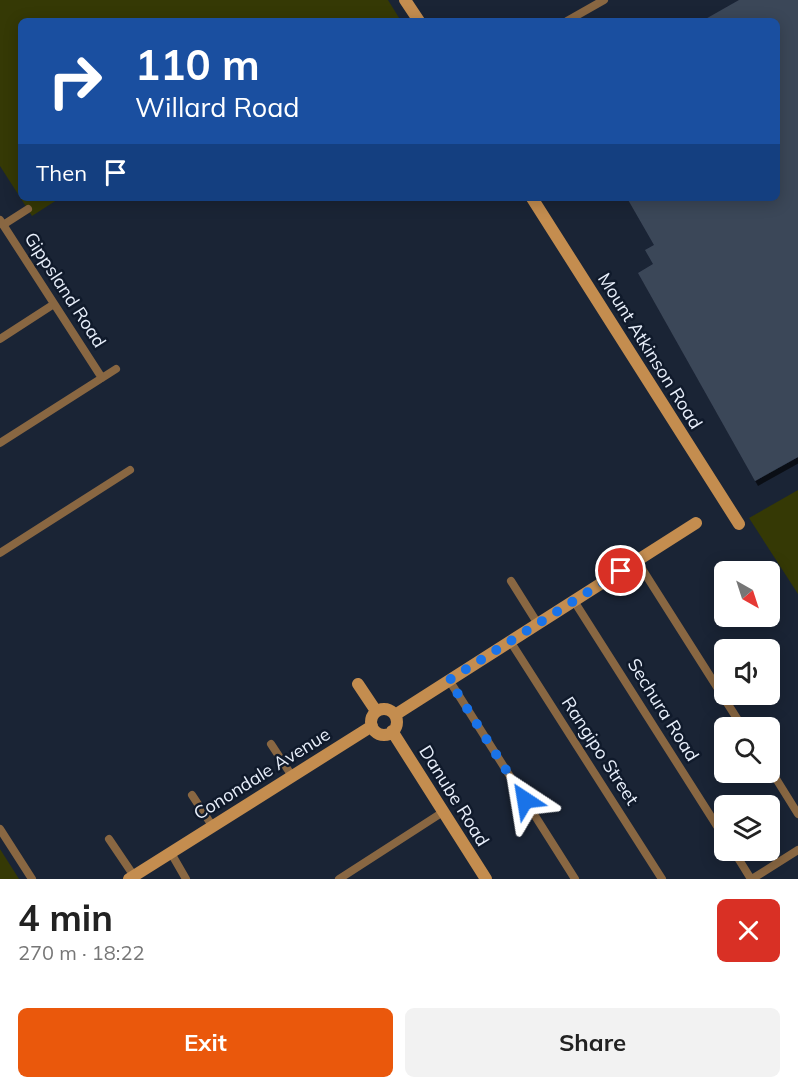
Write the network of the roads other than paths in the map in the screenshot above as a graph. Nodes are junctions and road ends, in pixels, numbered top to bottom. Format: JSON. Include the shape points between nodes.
{"nodes":[{"id":1,"x":405,"y":0,"type":"edge"},
{"id":2,"x":603,"y":0,"type":"edge"},
{"id":3,"x":416,"y":18,"type":"edge"},
{"id":4,"x":572,"y":18,"type":"edge"},
{"id":5,"x":534,"y":201,"type":"edge"},
{"id":6,"x":28,"y":209,"type":"dead end"},
{"id":7,"x":2,"y":222,"type":"edge"},
{"id":8,"x":54,"y":304,"type":"junction"},
{"id":9,"x":0,"y":339,"type":"edge"},
{"id":10,"x":116,"y":369,"type":"dead end"},
{"id":11,"x":102,"y":378,"type":"junction"},
{"id":12,"x":0,"y":443,"type":"edge"},
{"id":13,"x":130,"y":470,"type":"dead end"},
{"id":14,"x":696,"y":523,"type":"dead end"},
{"id":15,"x":739,"y":524,"type":"dead end"},
{"id":16,"x":0,"y":554,"type":"edge"},
{"id":17,"x":637,"y":561,"type":"junction"},
{"id":18,"x":511,"y":581,"type":"dead end"},
{"id":19,"x":574,"y":601,"type":"junction"},
{"id":20,"x":538,"y":624,"type":"junction"},
{"id":21,"x":510,"y":641,"type":"junction"},
{"id":22,"x":449,"y":680,"type":"junction"},
{"id":23,"x":358,"y":684,"type":"dead end"},
{"id":24,"x":376,"y":711,"type":"junction"},
{"id":25,"x":395,"y":715,"type":"junction"},
{"id":26,"x":736,"y":717,"type":"edge"},
{"id":27,"x":372,"y":726,"type":"junction"},
{"id":28,"x":392,"y":731,"type":"junction"},
{"id":29,"x":271,"y":744,"type":"dead end"},
{"id":30,"x":292,"y":777,"type":"junction"},
{"id":31,"x":779,"y":783,"type":"edge"},
{"id":32,"x":192,"y":795,"type":"dead end"},
{"id":33,"x":443,"y":812,"type":"junction"},
{"id":34,"x":798,"y":814,"type":"edge"},
{"id":35,"x":714,"y":821,"type":"edge"},
{"id":36,"x":213,"y":827,"type":"junction"},
{"id":37,"x":0,"y":831,"type":"edge"},
{"id":38,"x":109,"y":838,"type":"dead end"},
{"id":39,"x":798,"y":850,"type":"edge"},
{"id":40,"x":171,"y":853,"type":"junction"},
{"id":41,"x":740,"y":861,"type":"edge"},
{"id":42,"x":132,"y":878,"type":"edge"},
{"id":43,"x":32,"y":879,"type":"edge"},
{"id":44,"x":186,"y":879,"type":"edge"},
{"id":45,"x":339,"y":879,"type":"edge"},
{"id":46,"x":486,"y":879,"type":"edge"},
{"id":47,"x":576,"y":879,"type":"edge"},
{"id":48,"x":662,"y":879,"type":"edge"},
{"id":49,"x":752,"y":879,"type":"edge"}],
"edges":[{"from":1,"to":3,"type":"street"},
{"from":2,"to":4,"type":"street"},
{"from":5,"to":15,"type":"street","name":"Mount Atkinson Road"},
{"from":6,"to":7,"type":"street"},
{"from":7,"to":8,"type":"street","name":"Gippsland Road"},
{"from":8,"to":9,"type":"street"},
{"from":8,"to":11,"type":"street","name":"Gippsland Road"},
{"from":10,"to":11,"type":"street"},
{"from":11,"to":12,"type":"street"},
{"from":13,"to":16,"type":"street"},
{"from":14,"to":17,"type":"street"},
{"from":17,"to":19,"type":"street"},
{"from":17,"to":26,"type":"street"},
{"from":18,"to":20,"type":"street"},
{"from":19,"to":20,"type":"street"},
{"from":19,"to":35,"type":"street","name":"Sechura Road"},
{"from":20,"to":21,"type":"street"},
{"from":21,"to":22,"type":"street"},
{"from":21,"to":48,"type":"street","name":"Rangipo Street"},
{"from":22,"to":25,"type":"street"},
{"from":22,"to":47,"type":"street"},
{"from":23,"to":24,"type":"street"},
{"from":24,"to":25,"type":"street","via":[[384,709]]},
{"from":24,"to":27,"type":"street"},
{"from":25,"to":28,"type":"street"},
{"from":27,"to":28,"type":"street","via":[[385,735]]},
{"from":27,"to":30,"type":"street","name":"Conondale Avenue"},
{"from":28,"to":33,"type":"street","name":"Danube Road"},
{"from":29,"to":30,"type":"street"},
{"from":30,"to":36,"type":"street","name":"Conondale Avenue"},
{"from":31,"to":34,"type":"street"},
{"from":32,"to":36,"type":"street"},
{"from":33,"to":45,"type":"street"},
{"from":33,"to":46,"type":"street","name":"Danube Road"},
{"from":36,"to":40,"type":"street","name":"Conondale Avenue"},
{"from":37,"to":43,"type":"street"},
{"from":38,"to":42,"type":"street"},
{"from":39,"to":49,"type":"street"},
{"from":40,"to":42,"type":"street","name":"Conondale Avenue"},
{"from":40,"to":44,"type":"street"},
{"from":41,"to":49,"type":"street"}]}
